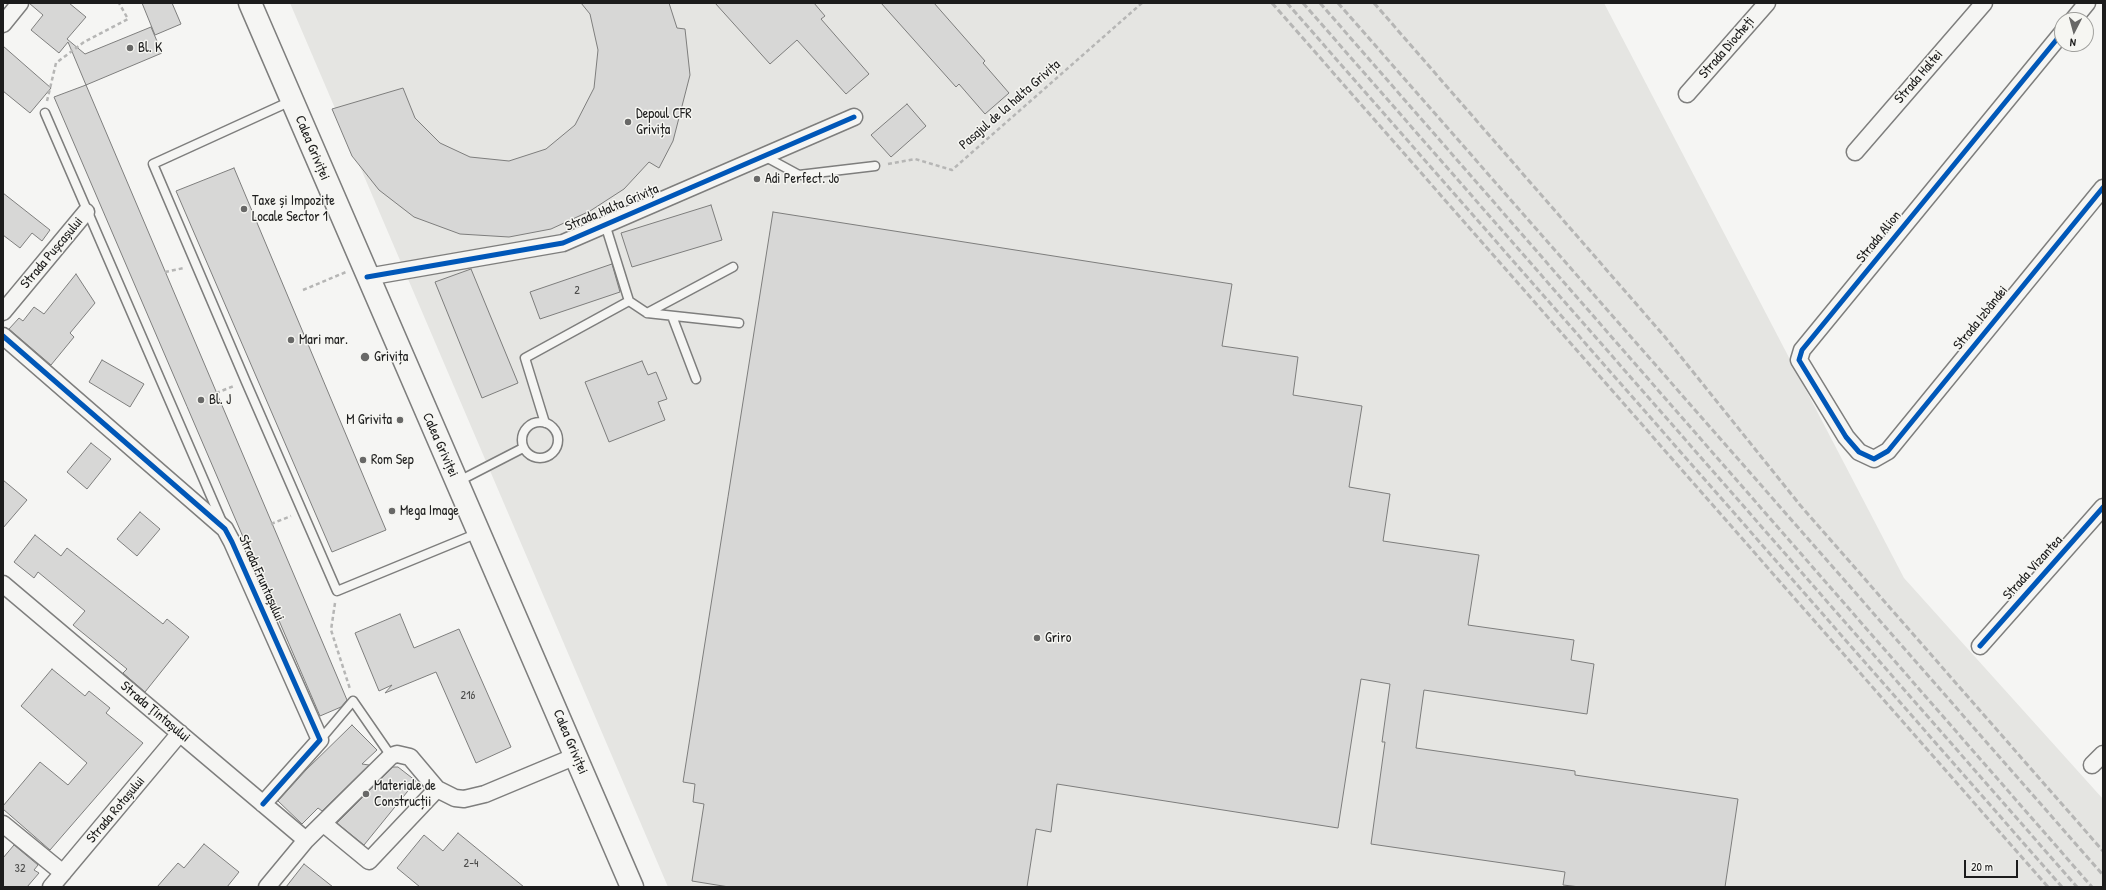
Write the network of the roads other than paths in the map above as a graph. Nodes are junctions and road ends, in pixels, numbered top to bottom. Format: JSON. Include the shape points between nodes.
{"nodes":[{"id":1,"x":20,"y":3,"type":"edge"},
{"id":2,"x":250,"y":3,"type":"edge"},
{"id":3,"x":1767,"y":3,"type":"edge"},
{"id":4,"x":1984,"y":3,"type":"edge"},
{"id":5,"x":2086,"y":3,"type":"edge"},
{"id":6,"x":2079,"y":12,"type":"edge"},
{"id":7,"x":3,"y":24,"type":"edge"},
{"id":8,"x":2054,"y":43,"type":"edge"},
{"id":9,"x":1687,"y":94,"type":"dead end"},
{"id":10,"x":292,"y":100,"type":"junction"},
{"id":11,"x":45,"y":113,"type":"road end"},
{"id":12,"x":854,"y":117,"type":"dead end"},
{"id":13,"x":1855,"y":152,"type":"dead end"},
{"id":14,"x":764,"y":156,"type":"junction"},
{"id":15,"x":875,"y":166,"type":"road end"},
{"id":16,"x":2103,"y":188,"type":"edge"},
{"id":17,"x":86,"y":212,"type":"junction"},
{"id":18,"x":605,"y":224,"type":"junction"},
{"id":19,"x":733,"y":267,"type":"dead end"},
{"id":20,"x":367,"y":277,"type":"junction"},
{"id":21,"x":629,"y":301,"type":"junction"},
{"id":22,"x":3,"y":312,"type":"edge"},
{"id":23,"x":647,"y":313,"type":"junction"},
{"id":24,"x":672,"y":316,"type":"junction"},
{"id":25,"x":739,"y":323,"type":"dead end"},
{"id":26,"x":3,"y":336,"type":"edge"},
{"id":27,"x":696,"y":380,"type":"dead end"},
{"id":28,"x":544,"y":423,"type":"junction"},
{"id":29,"x":523,"y":448,"type":"junction"},
{"id":30,"x":1874,"y":459,"type":"joint"},
{"id":31,"x":457,"y":483,"type":"junction"},
{"id":32,"x":2103,"y":507,"type":"edge"},
{"id":33,"x":225,"y":529,"type":"junction"},
{"id":34,"x":478,"y":533,"type":"junction"},
{"id":35,"x":3,"y":584,"type":"edge"},
{"id":36,"x":1980,"y":646,"type":"dead end"},
{"id":37,"x":180,"y":733,"type":"junction"},
{"id":38,"x":320,"y":740,"type":"junction"},
{"id":39,"x":391,"y":756,"type":"junction"},
{"id":40,"x":576,"y":756,"type":"junction"},
{"id":41,"x":437,"y":789,"type":"junction"},
{"id":42,"x":263,"y":804,"type":"junction"},
{"id":43,"x":3,"y":824,"type":"edge"},
{"id":44,"x":324,"y":824,"type":"junction"},
{"id":45,"x":306,"y":840,"type":"junction"},
{"id":46,"x":63,"y":874,"type":"junction"},
{"id":47,"x":52,"y":887,"type":"edge"},
{"id":48,"x":267,"y":887,"type":"edge"},
{"id":49,"x":632,"y":887,"type":"edge"}],
"edges":[{"from":1,"to":7,"type":"street"},
{"from":2,"to":10,"type":"main road","name":"Calea Griviței"},
{"from":3,"to":9,"type":"street","name":"Strada Diocheți"},
{"from":4,"to":13,"type":"street","name":"Strada Haltei"},
{"from":5,"to":6,"type":"street"},
{"from":8,"to":30,"type":"street","name":"Strada Alion","via":[[1802,350],[1799,360],[1846,437],[1859,452]]},
{"from":10,"to":20,"type":"main road","name":"Calea Griviței"},
{"from":10,"to":34,"type":"lane","via":[[153,164],[246,382],[337,591]]},
{"from":11,"to":17,"type":"lane"},
{"from":12,"to":14,"type":"street","name":"Strada Halta Grivița"},
{"from":14,"to":15,"type":"lane","via":[[799,175]]},
{"from":14,"to":18,"type":"street","name":"Strada Halta Grivița"},
{"from":16,"to":30,"type":"street","name":"Strada Izbândei","via":[[1888,451]]},
{"from":17,"to":22,"type":"street","name":"Strada Pușcașului"},
{"from":17,"to":33,"type":"lane"},
{"from":18,"to":20,"type":"street","name":"Strada Halta Grivița","via":[[563,243]]},
{"from":18,"to":21,"type":"lane"},
{"from":19,"to":23,"type":"lane"},
{"from":20,"to":31,"type":"main road","name":"Calea Griviței"},
{"from":21,"to":23,"type":"lane"},
{"from":21,"to":28,"type":"lane","via":[[525,358]]},
{"from":23,"to":24,"type":"lane"},
{"from":24,"to":25,"type":"lane"},
{"from":24,"to":27,"type":"lane"},
{"from":26,"to":33,"type":"street","name":"Strada Fruntașului"},
{"from":28,"to":29,"type":"lane","via":[[528,426],[522,437]]},
{"from":28,"to":29,"type":"lane","via":[[553,427],[558,438],[558,444],[551,455],[539,459],[532,457]]},
{"from":29,"to":31,"type":"lane"},
{"from":31,"to":34,"type":"main road","name":"Calea Griviței"},
{"from":32,"to":36,"type":"street","name":"Strada Vizantea"},
{"from":33,"to":38,"type":"street","name":"Strada Fruntașului"},
{"from":34,"to":40,"type":"main road","name":"Calea Griviței"},
{"from":35,"to":37,"type":"street","name":"Strada Țintașului"},
{"from":37,"to":42,"type":"street","name":"Strada Țintașului"},
{"from":37,"to":46,"type":"street","name":"Strada Rotașului"},
{"from":38,"to":39,"type":"lane","via":[[353,700]]},
{"from":38,"to":42,"type":"street"},
{"from":39,"to":41,"type":"street","via":[[397,754],[410,757]]},
{"from":39,"to":44,"type":"street"},
{"from":40,"to":41,"type":"street","via":[[474,798],[455,798]]},
{"from":40,"to":49,"type":"main road","name":"Calea Griviței"},
{"from":41,"to":44,"type":"street","via":[[369,861]]},
{"from":42,"to":45,"type":"street","name":"Strada Țintașului"},
{"from":43,"to":46,"type":"street"},
{"from":44,"to":45,"type":"street"},
{"from":45,"to":48,"type":"street"},
{"from":46,"to":47,"type":"street","name":"Strada Rotașului"}]}
